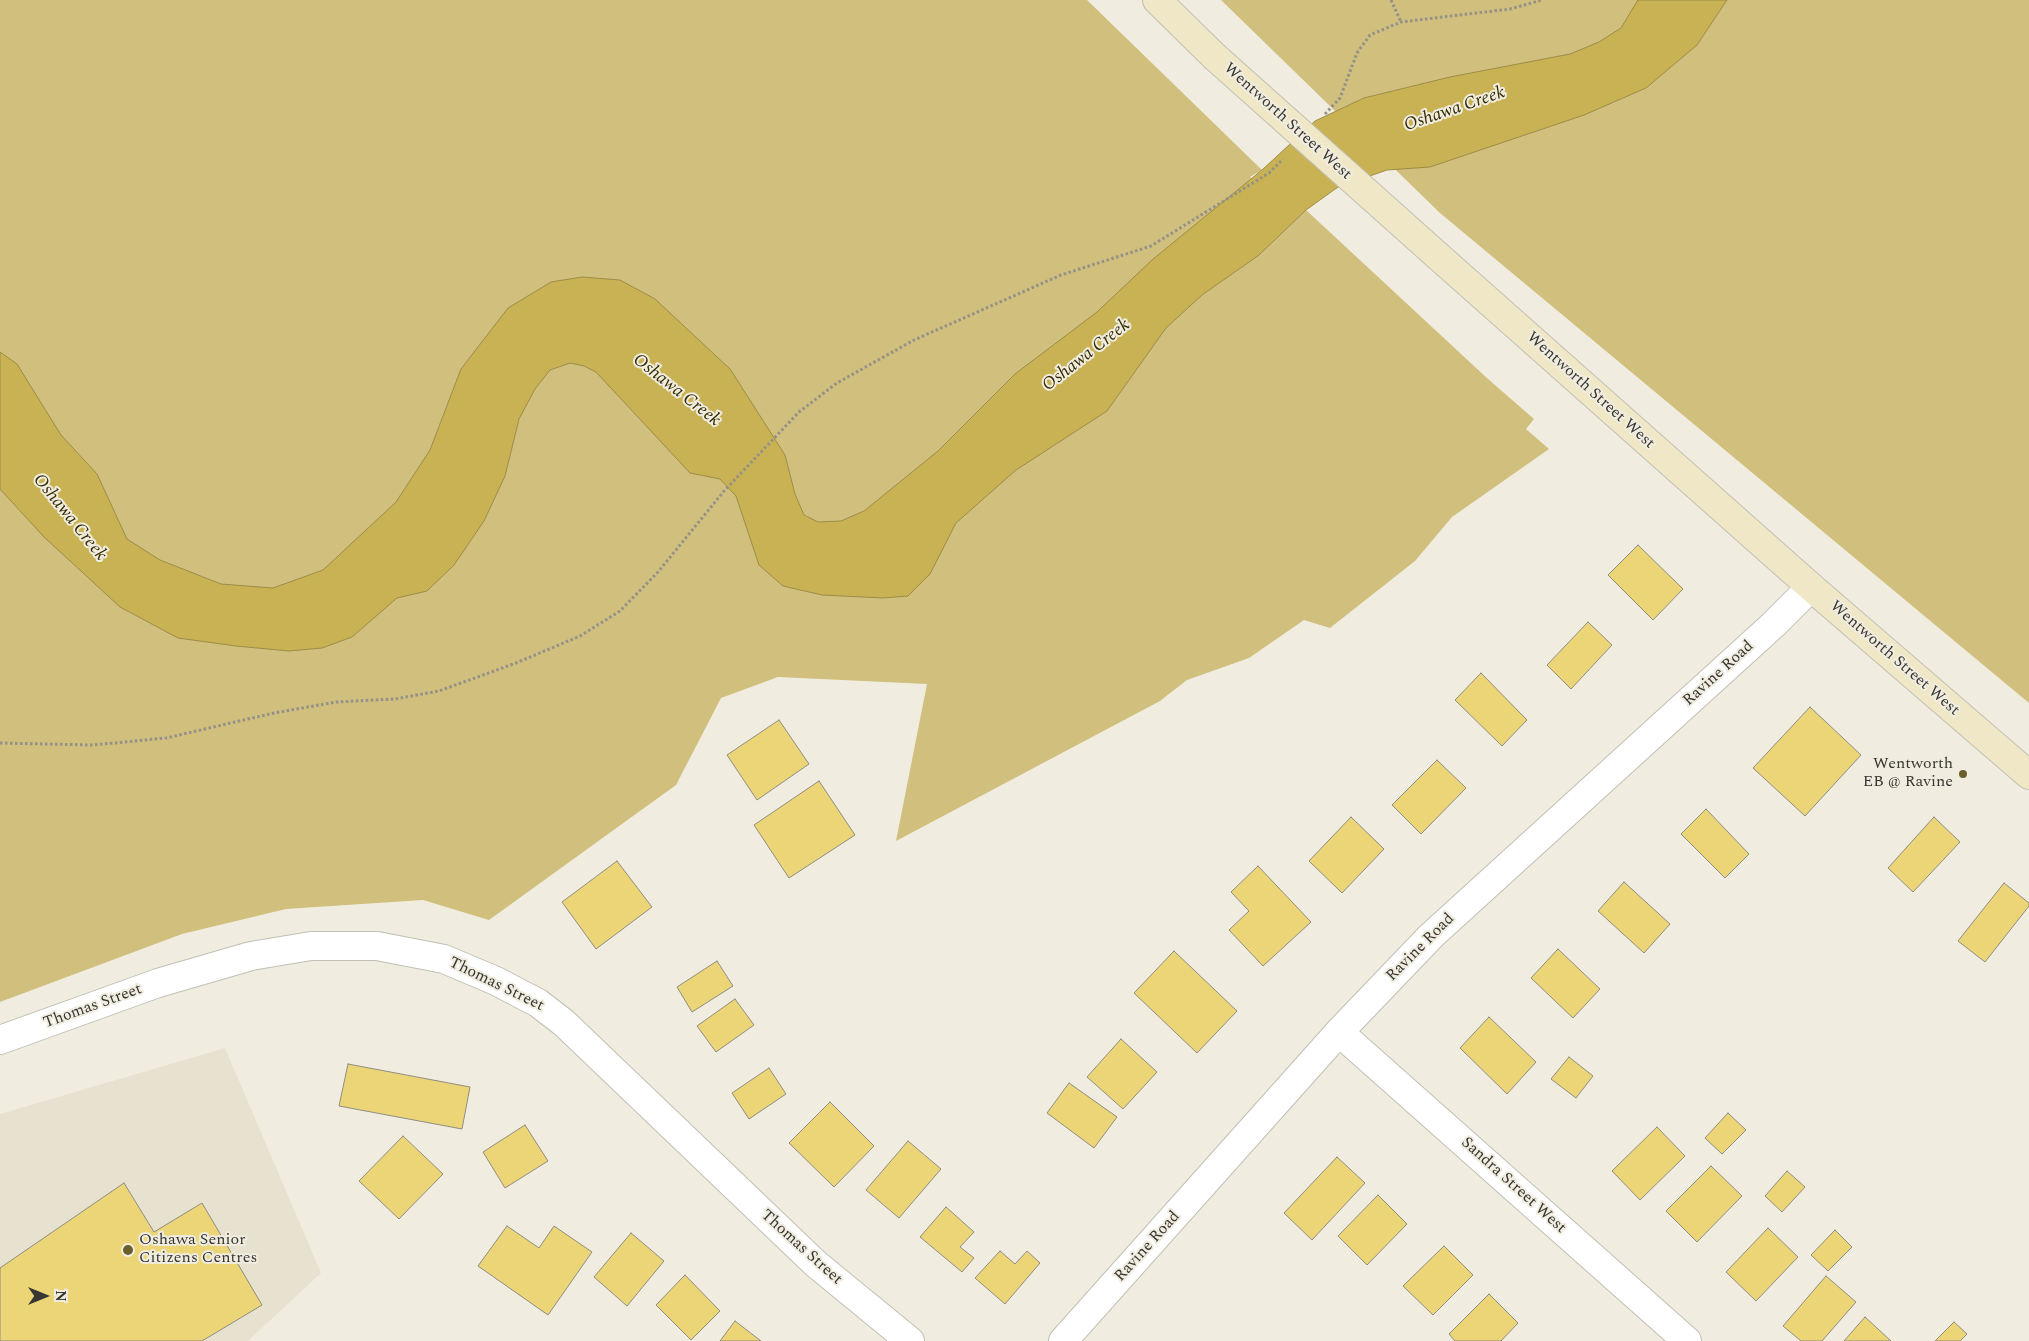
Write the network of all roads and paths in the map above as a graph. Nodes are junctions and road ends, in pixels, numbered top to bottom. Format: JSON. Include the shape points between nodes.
{"nodes":[{"id":1,"x":1157,"y":0,"type":"edge"},
{"id":2,"x":1391,"y":0,"type":"edge"},
{"id":3,"x":1542,"y":0,"type":"edge"},
{"id":4,"x":1401,"y":22,"type":"junction"},
{"id":5,"x":1340,"y":98,"type":"dead end"},
{"id":6,"x":1269,"y":173,"type":"dead end"},
{"id":7,"x":1811,"y":587,"type":"junction"},
{"id":8,"x":0,"y":743,"type":"edge"},
{"id":9,"x":2029,"y":775,"type":"edge"},
{"id":10,"x":1339,"y":1032,"type":"junction"},
{"id":11,"x":0,"y":1040,"type":"edge"},
{"id":12,"x":910,"y":1341,"type":"edge"},
{"id":13,"x":1063,"y":1341,"type":"edge"},
{"id":14,"x":1687,"y":1341,"type":"edge"}],
"edges":[{"from":1,"to":7,"type":"main road","name":"Wentworth Street West","bridge":true,"via":[[1214,56]]},
{"from":2,"to":4,"type":"path"},
{"from":3,"to":4,"type":"path","via":[[1510,9]]},
{"from":4,"to":5,"type":"path","via":[[1370,35],[1357,53]]},
{"from":6,"to":8,"type":"path","via":[[1151,246],[1061,275],[914,340],[837,383],[799,412],[724,491],[658,572],[620,611],[580,636],[516,664],[439,691],[274,712],[166,738],[93,745]]},
{"from":7,"to":9,"type":"main road","name":"Wentworth Street West"},
{"from":7,"to":10,"type":"street","name":"Ravine Road","via":[[1431,936]]},
{"from":10,"to":13,"type":"street","name":"Ravine Road"},
{"from":10,"to":14,"type":"street","name":"Sandra Street West"},
{"from":11,"to":12,"type":"street","name":"Thomas Street","via":[[158,983],[251,956],[311,946],[377,946],[444,959],[538,1003],[564,1023],[816,1264]]}]}
